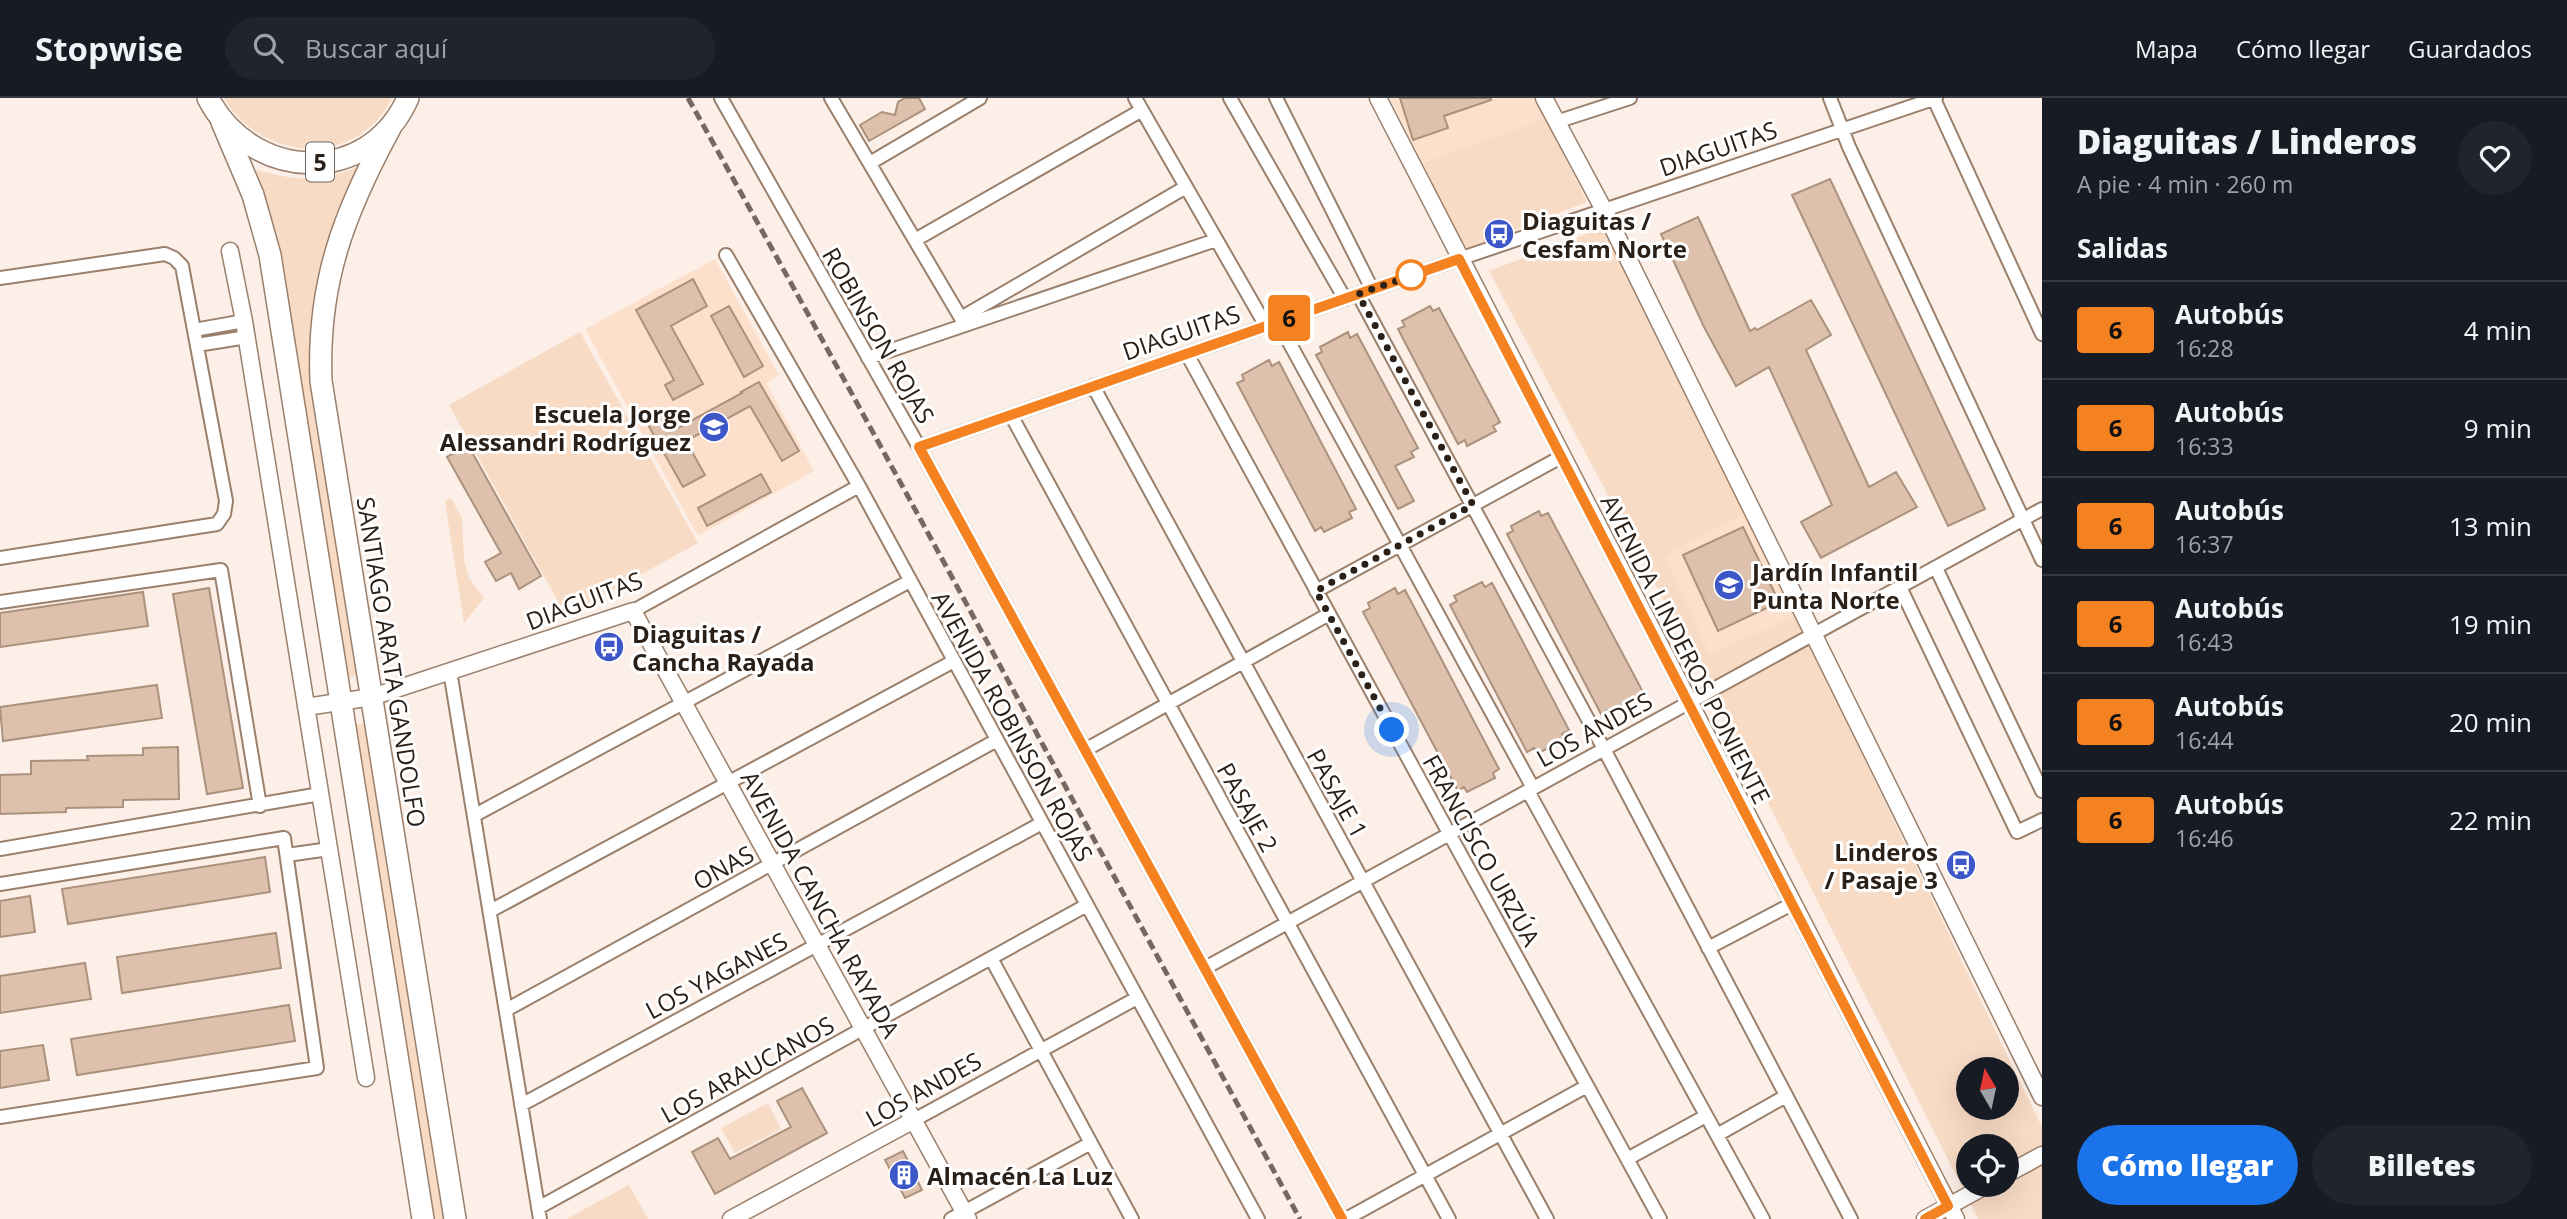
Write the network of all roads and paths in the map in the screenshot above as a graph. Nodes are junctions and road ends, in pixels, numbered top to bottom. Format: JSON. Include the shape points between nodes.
{"nodes":[{"id":1,"x":208,"y":98,"type":"edge"},
{"id":2,"x":721,"y":98,"type":"edge"},
{"id":3,"x":831,"y":98,"type":"edge"},
{"id":4,"x":980,"y":98,"type":"edge"},
{"id":5,"x":1230,"y":98,"type":"edge"},
{"id":6,"x":1276,"y":98,"type":"edge"},
{"id":7,"x":1378,"y":98,"type":"edge"},
{"id":8,"x":1544,"y":98,"type":"edge"},
{"id":9,"x":1630,"y":98,"type":"edge"},
{"id":10,"x":1830,"y":98,"type":"edge"},
{"id":11,"x":1935,"y":98,"type":"edge"},
{"id":12,"x":408,"y":99,"type":"edge"},
{"id":13,"x":1915,"y":101,"type":"edge"},
{"id":14,"x":1139,"y":104,"type":"edge"},
{"id":15,"x":222,"y":122,"type":"junction"},
{"id":16,"x":1556,"y":122,"type":"junction"},
{"id":17,"x":392,"y":123,"type":"junction"},
{"id":18,"x":1842,"y":130,"type":"junction"},
{"id":19,"x":870,"y":163,"type":"junction"},
{"id":20,"x":1186,"y":187,"type":"junction"},
{"id":21,"x":1604,"y":210,"type":"junction"},
{"id":22,"x":915,"y":240,"type":"junction"},
{"id":23,"x":1216,"y":240,"type":"junction"},
{"id":24,"x":230,"y":251,"type":"dead end"},
{"id":25,"x":726,"y":255,"type":"dead end"},
{"id":26,"x":1459,"y":259,"type":"junction"},
{"id":27,"x":0,"y":278,"type":"edge"},
{"id":28,"x":1372,"y":289,"type":"junction"},
{"id":29,"x":1358,"y":294,"type":"junction"},
{"id":30,"x":1345,"y":299,"type":"junction"},
{"id":31,"x":244,"y":321,"type":"junction"},
{"id":32,"x":963,"y":321,"type":"junction"},
{"id":33,"x":1272,"y":324,"type":"junction"},
{"id":34,"x":194,"y":330,"type":"junction"},
{"id":35,"x":2042,"y":334,"type":"edge"},
{"id":36,"x":247,"y":337,"type":"junction"},
{"id":37,"x":197,"y":345,"type":"junction"},
{"id":38,"x":1187,"y":354,"type":"junction"},
{"id":39,"x":868,"y":358,"type":"junction"},
{"id":40,"x":1093,"y":386,"type":"junction"},
{"id":41,"x":1011,"y":415,"type":"junction"},
{"id":42,"x":919,"y":447,"type":"junction"},
{"id":43,"x":1561,"y":457,"type":"junction"},
{"id":44,"x":859,"y":486,"type":"junction"},
{"id":45,"x":1473,"y":505,"type":"junction"},
{"id":46,"x":2042,"y":509,"type":"edge"},
{"id":47,"x":2023,"y":520,"type":"junction"},
{"id":48,"x":1400,"y":545,"type":"junction"},
{"id":49,"x":0,"y":558,"type":"edge"},
{"id":50,"x":2042,"y":560,"type":"edge"},
{"id":51,"x":1936,"y":568,"type":"junction"},
{"id":52,"x":910,"y":581,"type":"junction"},
{"id":53,"x":1900,"y":587,"type":"junction"},
{"id":54,"x":1316,"y":591,"type":"junction"},
{"id":55,"x":0,"y":602,"type":"edge"},
{"id":56,"x":633,"y":611,"type":"junction"},
{"id":57,"x":1329,"y":614,"type":"junction"},
{"id":58,"x":1814,"y":635,"type":"junction"},
{"id":59,"x":954,"y":661,"type":"junction"},
{"id":60,"x":1243,"y":662,"type":"junction"},
{"id":61,"x":450,"y":671,"type":"junction"},
{"id":62,"x":372,"y":697,"type":"junction"},
{"id":63,"x":684,"y":702,"type":"junction"},
{"id":64,"x":341,"y":703,"type":"junction"},
{"id":65,"x":1688,"y":703,"type":"junction"},
{"id":66,"x":1168,"y":704,"type":"junction"},
{"id":67,"x":306,"y":707,"type":"junction"},
{"id":68,"x":997,"y":740,"type":"junction"},
{"id":69,"x":1604,"y":749,"type":"junction"},
{"id":70,"x":1085,"y":750,"type":"junction"},
{"id":71,"x":728,"y":783,"type":"junction"},
{"id":72,"x":1531,"y":790,"type":"junction"},
{"id":73,"x":2042,"y":791,"type":"edge"},
{"id":74,"x":320,"y":794,"type":"junction"},
{"id":75,"x":260,"y":806,"type":"junction"},
{"id":76,"x":475,"y":815,"type":"junction"},
{"id":77,"x":2042,"y":820,"type":"edge"},
{"id":78,"x":1042,"y":823,"type":"junction"},
{"id":79,"x":1449,"y":834,"type":"junction"},
{"id":80,"x":0,"y":849,"type":"edge"},
{"id":81,"x":329,"y":849,"type":"junction"},
{"id":82,"x":287,"y":855,"type":"junction"},
{"id":83,"x":773,"y":864,"type":"junction"},
{"id":84,"x":1363,"y":882,"type":"junction"},
{"id":85,"x":0,"y":884,"type":"edge"},
{"id":86,"x":1792,"y":904,"type":"junction"},
{"id":87,"x":1087,"y":905,"type":"junction"},
{"id":88,"x":490,"y":911,"type":"junction"},
{"id":89,"x":1287,"y":923,"type":"junction"},
{"id":90,"x":817,"y":945,"type":"junction"},
{"id":91,"x":1708,"y":948,"type":"junction"},
{"id":92,"x":991,"y":958,"type":"junction"},
{"id":93,"x":1205,"y":968,"type":"junction"},
{"id":94,"x":1137,"y":998,"type":"junction"},
{"id":95,"x":506,"y":1010,"type":"junction"},
{"id":96,"x":864,"y":1029,"type":"junction"},
{"id":97,"x":1041,"y":1051,"type":"junction"},
{"id":98,"x":366,"y":1078,"type":"dead end"},
{"id":99,"x":1587,"y":1086,"type":"junction"},
{"id":100,"x":1786,"y":1096,"type":"junction"},
{"id":101,"x":2042,"y":1097,"type":"edge"},
{"id":102,"x":521,"y":1105,"type":"junction"},
{"id":103,"x":1706,"y":1116,"type":"junction"},
{"id":104,"x":0,"y":1117,"type":"edge"},
{"id":105,"x":914,"y":1120,"type":"junction"},
{"id":106,"x":1501,"y":1134,"type":"junction"},
{"id":107,"x":1717,"y":1135,"type":"junction"},
{"id":108,"x":1091,"y":1143,"type":"junction"},
{"id":109,"x":2042,"y":1155,"type":"edge"},
{"id":110,"x":1627,"y":1159,"type":"junction"},
{"id":111,"x":2019,"y":1167,"type":"edge"},
{"id":112,"x":1425,"y":1175,"type":"junction"},
{"id":113,"x":1972,"y":1197,"type":"edge"},
{"id":114,"x":1952,"y":1213,"type":"edge"},
{"id":115,"x":539,"y":1214,"type":"edge"},
{"id":116,"x":961,"y":1217,"type":"edge"},
{"id":117,"x":423,"y":1219,"type":"edge"},
{"id":118,"x":454,"y":1219,"type":"edge"},
{"id":119,"x":731,"y":1219,"type":"edge"},
{"id":120,"x":1132,"y":1219,"type":"edge"},
{"id":121,"x":1258,"y":1219,"type":"edge"},
{"id":122,"x":1344,"y":1219,"type":"edge"},
{"id":123,"x":1449,"y":1219,"type":"edge"},
{"id":124,"x":1547,"y":1219,"type":"edge"},
{"id":125,"x":1660,"y":1219,"type":"edge"},
{"id":126,"x":1763,"y":1219,"type":"edge"},
{"id":127,"x":1851,"y":1219,"type":"edge"},
{"id":128,"x":1925,"y":1219,"type":"edge"}],
"edges":[{"from":1,"to":15,"type":"main road","number":"5"},
{"from":2,"to":39,"type":"street","name":"ROBINSON ROJAS"},
{"from":3,"to":19,"type":"street"},
{"from":4,"to":19,"type":"street"},
{"from":5,"to":30,"type":"street"},
{"from":6,"to":28,"type":"street"},
{"from":7,"to":26,"type":"street","name":"AVENIDA LINDEROS PONIENTE"},
{"from":8,"to":16,"type":"street"},
{"from":9,"to":16,"type":"street"},
{"from":10,"to":18,"type":"street"},
{"from":11,"to":13,"type":"street","name":"DIAGUITAS"},
{"from":11,"to":35,"type":"street"},
{"from":12,"to":17,"type":"main road","number":"5"},
{"from":13,"to":18,"type":"street","name":"DIAGUITAS"},
{"from":14,"to":20,"type":"street"},
{"from":14,"to":22,"type":"street"},
{"from":15,"to":17,"type":"main road","number":"5","via":[[260,152],[307,163],[354,153]]},
{"from":15,"to":64,"type":"main road","via":[[253,195],[270,255]]},
{"from":16,"to":21,"type":"street"},
{"from":17,"to":62,"type":"main road","name":"SANTIAGO ARATA GANDOLFO","via":[[346,218],[331,270],[321,339],[324,411]]},
{"from":18,"to":21,"type":"street","name":"DIAGUITAS"},
{"from":18,"to":47,"type":"street"},
{"from":19,"to":22,"type":"street"},
{"from":20,"to":23,"type":"street"},
{"from":20,"to":32,"type":"street"},
{"from":21,"to":26,"type":"street","name":"DIAGUITAS"},
{"from":21,"to":58,"type":"street"},
{"from":22,"to":32,"type":"street"},
{"from":23,"to":32,"type":"street"},
{"from":23,"to":33,"type":"street"},
{"from":24,"to":31,"type":"street"},
{"from":25,"to":44,"type":"street","name":"AVENIDA ROBINSON ROJAS"},
{"from":26,"to":28,"type":"street","name":"DIAGUITAS"},
{"from":26,"to":43,"type":"street","name":"AVENIDA LINDEROS PONIENTE"},
{"from":27,"to":34,"type":"street","via":[[165,254],[182,266]]},
{"from":28,"to":29,"type":"street","name":"DIAGUITAS"},
{"from":29,"to":30,"type":"street","name":"DIAGUITAS"},
{"from":29,"to":45,"type":"street"},
{"from":30,"to":33,"type":"street","name":"DIAGUITAS"},
{"from":31,"to":34,"type":"street"},
{"from":31,"to":36,"type":"street"},
{"from":32,"to":39,"type":"street"},
{"from":33,"to":38,"type":"street","name":"DIAGUITAS"},
{"from":33,"to":48,"type":"street"},
{"from":34,"to":37,"type":"street"},
{"from":36,"to":37,"type":"street"},
{"from":36,"to":67,"type":"street"},
{"from":37,"to":49,"type":"street","via":[[226,501],[217,524]]},
{"from":38,"to":40,"type":"street","name":"DIAGUITAS"},
{"from":38,"to":54,"type":"street","name":"FRANCISCO URZÚA"},
{"from":39,"to":42,"type":"street","name":"ROBINSON ROJAS"},
{"from":40,"to":41,"type":"street","name":"DIAGUITAS"},
{"from":40,"to":60,"type":"street","name":"PASAJE 1"},
{"from":41,"to":42,"type":"street","name":"DIAGUITAS"},
{"from":41,"to":66,"type":"street","name":"PASAJE 2"},
{"from":42,"to":70,"type":"street","name":"ROBINSON ROJAS"},
{"from":43,"to":45,"type":"street"},
{"from":43,"to":65,"type":"street","name":"AVENIDA LINDEROS PONIENTE"},
{"from":44,"to":52,"type":"street","name":"AVENIDA ROBINSON ROJAS"},
{"from":44,"to":56,"type":"street","name":"DIAGUITAS"},
{"from":45,"to":48,"type":"street"},
{"from":45,"to":69,"type":"street"},
{"from":46,"to":47,"type":"street","name":"LOS ANDES"},
{"from":47,"to":50,"type":"street"},
{"from":47,"to":51,"type":"street","name":"LOS ANDES"},
{"from":48,"to":54,"type":"street"},
{"from":48,"to":72,"type":"street"},
{"from":51,"to":53,"type":"street","name":"LOS ANDES"},
{"from":51,"to":73,"type":"street"},
{"from":52,"to":59,"type":"street","name":"AVENIDA ROBINSON ROJAS"},
{"from":52,"to":63,"type":"street"},
{"from":53,"to":58,"type":"street","name":"LOS ANDES"},
{"from":53,"to":77,"type":"street","via":[[2017,832]]},
{"from":54,"to":57,"type":"street","name":"FRANCISCO URZÚA"},
{"from":55,"to":75,"type":"street","via":[[221,570]]},
{"from":56,"to":61,"type":"street","name":"DIAGUITAS"},
{"from":56,"to":63,"type":"street","name":"AVENIDA CANCHA RAYADA"},
{"from":57,"to":60,"type":"street"},
{"from":57,"to":79,"type":"street","name":"FRANCISCO URZÚA"},
{"from":58,"to":65,"type":"street","name":"LOS ANDES"},
{"from":58,"to":101,"type":"street"},
{"from":59,"to":68,"type":"street","name":"AVENIDA ROBINSON ROJAS"},
{"from":59,"to":71,"type":"street"},
{"from":60,"to":66,"type":"street"},
{"from":60,"to":84,"type":"street","name":"PASAJE 1"},
{"from":61,"to":62,"type":"street","name":"DIAGUITAS"},
{"from":61,"to":76,"type":"street"},
{"from":62,"to":64,"type":"street","name":"DIAGUITAS"},
{"from":62,"to":118,"type":"main road","name":"SANTIAGO ARATA GANDOLFO"},
{"from":63,"to":71,"type":"street","name":"AVENIDA CANCHA RAYADA"},
{"from":63,"to":76,"type":"street"},
{"from":64,"to":67,"type":"street","name":"DIAGUITAS"},
{"from":64,"to":117,"type":"main road"},
{"from":65,"to":69,"type":"street","name":"LOS ANDES"},
{"from":65,"to":86,"type":"street","name":"AVENIDA LINDEROS PONIENTE"},
{"from":66,"to":70,"type":"street"},
{"from":66,"to":89,"type":"street","name":"PASAJE 2"},
{"from":67,"to":74,"type":"street"},
{"from":68,"to":78,"type":"street","name":"AVENIDA ROBINSON ROJAS"},
{"from":68,"to":83,"type":"street","name":"ONAS"},
{"from":69,"to":72,"type":"street","name":"LOS ANDES"},
{"from":69,"to":91,"type":"street"},
{"from":70,"to":93,"type":"street","name":"ROBINSON ROJAS"},
{"from":71,"to":83,"type":"street","name":"AVENIDA CANCHA RAYADA"},
{"from":71,"to":88,"type":"street"},
{"from":72,"to":79,"type":"street","name":"LOS ANDES"},
{"from":72,"to":103,"type":"street"},
{"from":74,"to":75,"type":"street"},
{"from":74,"to":81,"type":"street"},
{"from":75,"to":80,"type":"street"},
{"from":76,"to":88,"type":"street"},
{"from":78,"to":87,"type":"street","name":"AVENIDA ROBINSON ROJAS"},
{"from":78,"to":90,"type":"street","name":"LOS YAGANES"},
{"from":79,"to":84,"type":"street","name":"LOS ANDES"},
{"from":79,"to":99,"type":"street","name":"FRANCISCO URZÚA"},
{"from":81,"to":82,"type":"street"},
{"from":81,"to":98,"type":"street"},
{"from":82,"to":85,"type":"street","via":[[284,838]]},
{"from":82,"to":104,"type":"street","via":[[317,1068]]},
{"from":83,"to":90,"type":"street","name":"AVENIDA CANCHA RAYADA"},
{"from":83,"to":95,"type":"street","name":"ONAS"},
{"from":84,"to":89,"type":"street","name":"LOS ANDES"},
{"from":84,"to":106,"type":"street","name":"PASAJE 1"},
{"from":86,"to":91,"type":"street"},
{"from":86,"to":114,"type":"street","name":"AVENIDA LINDEROS PONIENTE"},
{"from":87,"to":92,"type":"street","name":"LOS ARAUCANOS"},
{"from":87,"to":94,"type":"street","name":"AVENIDA ROBINSON ROJAS"},
{"from":88,"to":95,"type":"street"},
{"from":89,"to":93,"type":"street","name":"LOS ANDES"},
{"from":89,"to":112,"type":"street","name":"PASAJE 2"},
{"from":90,"to":96,"type":"street","name":"AVENIDA CANCHA RAYADA"},
{"from":90,"to":102,"type":"street","name":"LOS YAGANES"},
{"from":91,"to":100,"type":"street"},
{"from":92,"to":96,"type":"street","name":"LOS ARAUCANOS"},
{"from":92,"to":97,"type":"street"},
{"from":93,"to":122,"type":"street","name":"ROBINSON ROJAS"},
{"from":94,"to":97,"type":"street","name":"LOS ANDES"},
{"from":94,"to":121,"type":"street","name":"AVENIDA ROBINSON ROJAS"},
{"from":95,"to":102,"type":"street"},
{"from":96,"to":105,"type":"street","name":"AVENIDA CANCHA RAYADA"},
{"from":96,"to":115,"type":"street","name":"LOS ARAUCANOS"},
{"from":97,"to":105,"type":"street","name":"LOS ANDES"},
{"from":97,"to":108,"type":"street"},
{"from":99,"to":106,"type":"street"},
{"from":99,"to":110,"type":"street","name":"FRANCISCO URZÚA"},
{"from":100,"to":107,"type":"street"},
{"from":100,"to":127,"type":"street"},
{"from":102,"to":115,"type":"street"},
{"from":103,"to":107,"type":"street"},
{"from":103,"to":110,"type":"street"},
{"from":105,"to":116,"type":"street","name":"AVENIDA CANCHA RAYADA"},
{"from":105,"to":119,"type":"street","name":"LOS ANDES"},
{"from":106,"to":112,"type":"street"},
{"from":106,"to":124,"type":"street","name":"PASAJE 1"},
{"from":107,"to":126,"type":"street"},
{"from":108,"to":116,"type":"street"},
{"from":108,"to":120,"type":"street"},
{"from":109,"to":111,"type":"street"},
{"from":110,"to":125,"type":"street","name":"FRANCISCO URZÚA"},
{"from":112,"to":122,"type":"street"},
{"from":112,"to":123,"type":"street","name":"PASAJE 2"},
{"from":113,"to":114,"type":"street"},
{"from":114,"to":128,"type":"street"}]}
